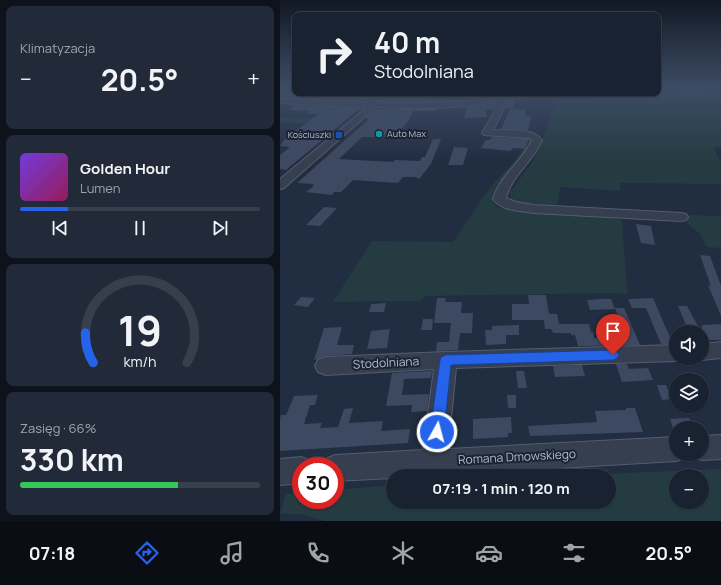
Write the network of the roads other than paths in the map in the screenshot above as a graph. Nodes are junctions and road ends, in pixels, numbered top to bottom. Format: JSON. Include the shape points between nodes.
{"nodes":[{"id":1,"x":364,"y":112,"type":"edge"},
{"id":2,"x":498,"y":112,"type":"edge"},
{"id":3,"x":280,"y":185,"type":"edge"},
{"id":4,"x":681,"y":217,"type":"dead end"},
{"id":5,"x":721,"y":350,"type":"edge"},
{"id":6,"x":709,"y":351,"type":"edge"},
{"id":7,"x":669,"y":353,"type":"edge"},
{"id":8,"x":446,"y":360,"type":"junction"},
{"id":9,"x":326,"y":366,"type":"dead end"},
{"id":10,"x":721,"y":447,"type":"edge"},
{"id":11,"x":709,"y":448,"type":"edge"},
{"id":12,"x":669,"y":449,"type":"edge"},
{"id":13,"x":434,"y":462,"type":"junction"},
{"id":14,"x":344,"y":467,"type":"edge"},
{"id":15,"x":292,"y":471,"type":"edge"},
{"id":16,"x":280,"y":472,"type":"edge"}],
"edges":[{"from":1,"to":3,"type":"street"},
{"from":2,"to":4,"type":"street","via":[[487,133],[530,136],[537,140],[510,178],[499,199],[506,204],[516,207]]},
{"from":5,"to":6,"type":"street"},
{"from":7,"to":8,"type":"street","name":"Stodolniana"},
{"from":8,"to":9,"type":"street","name":"Stodolniana"},
{"from":8,"to":13,"type":"street"},
{"from":10,"to":11,"type":"street"},
{"from":12,"to":13,"type":"street","name":"Romana Dmowskiego"},
{"from":13,"to":14,"type":"street","name":"Romana Dmowskiego"},
{"from":15,"to":16,"type":"street"}]}
